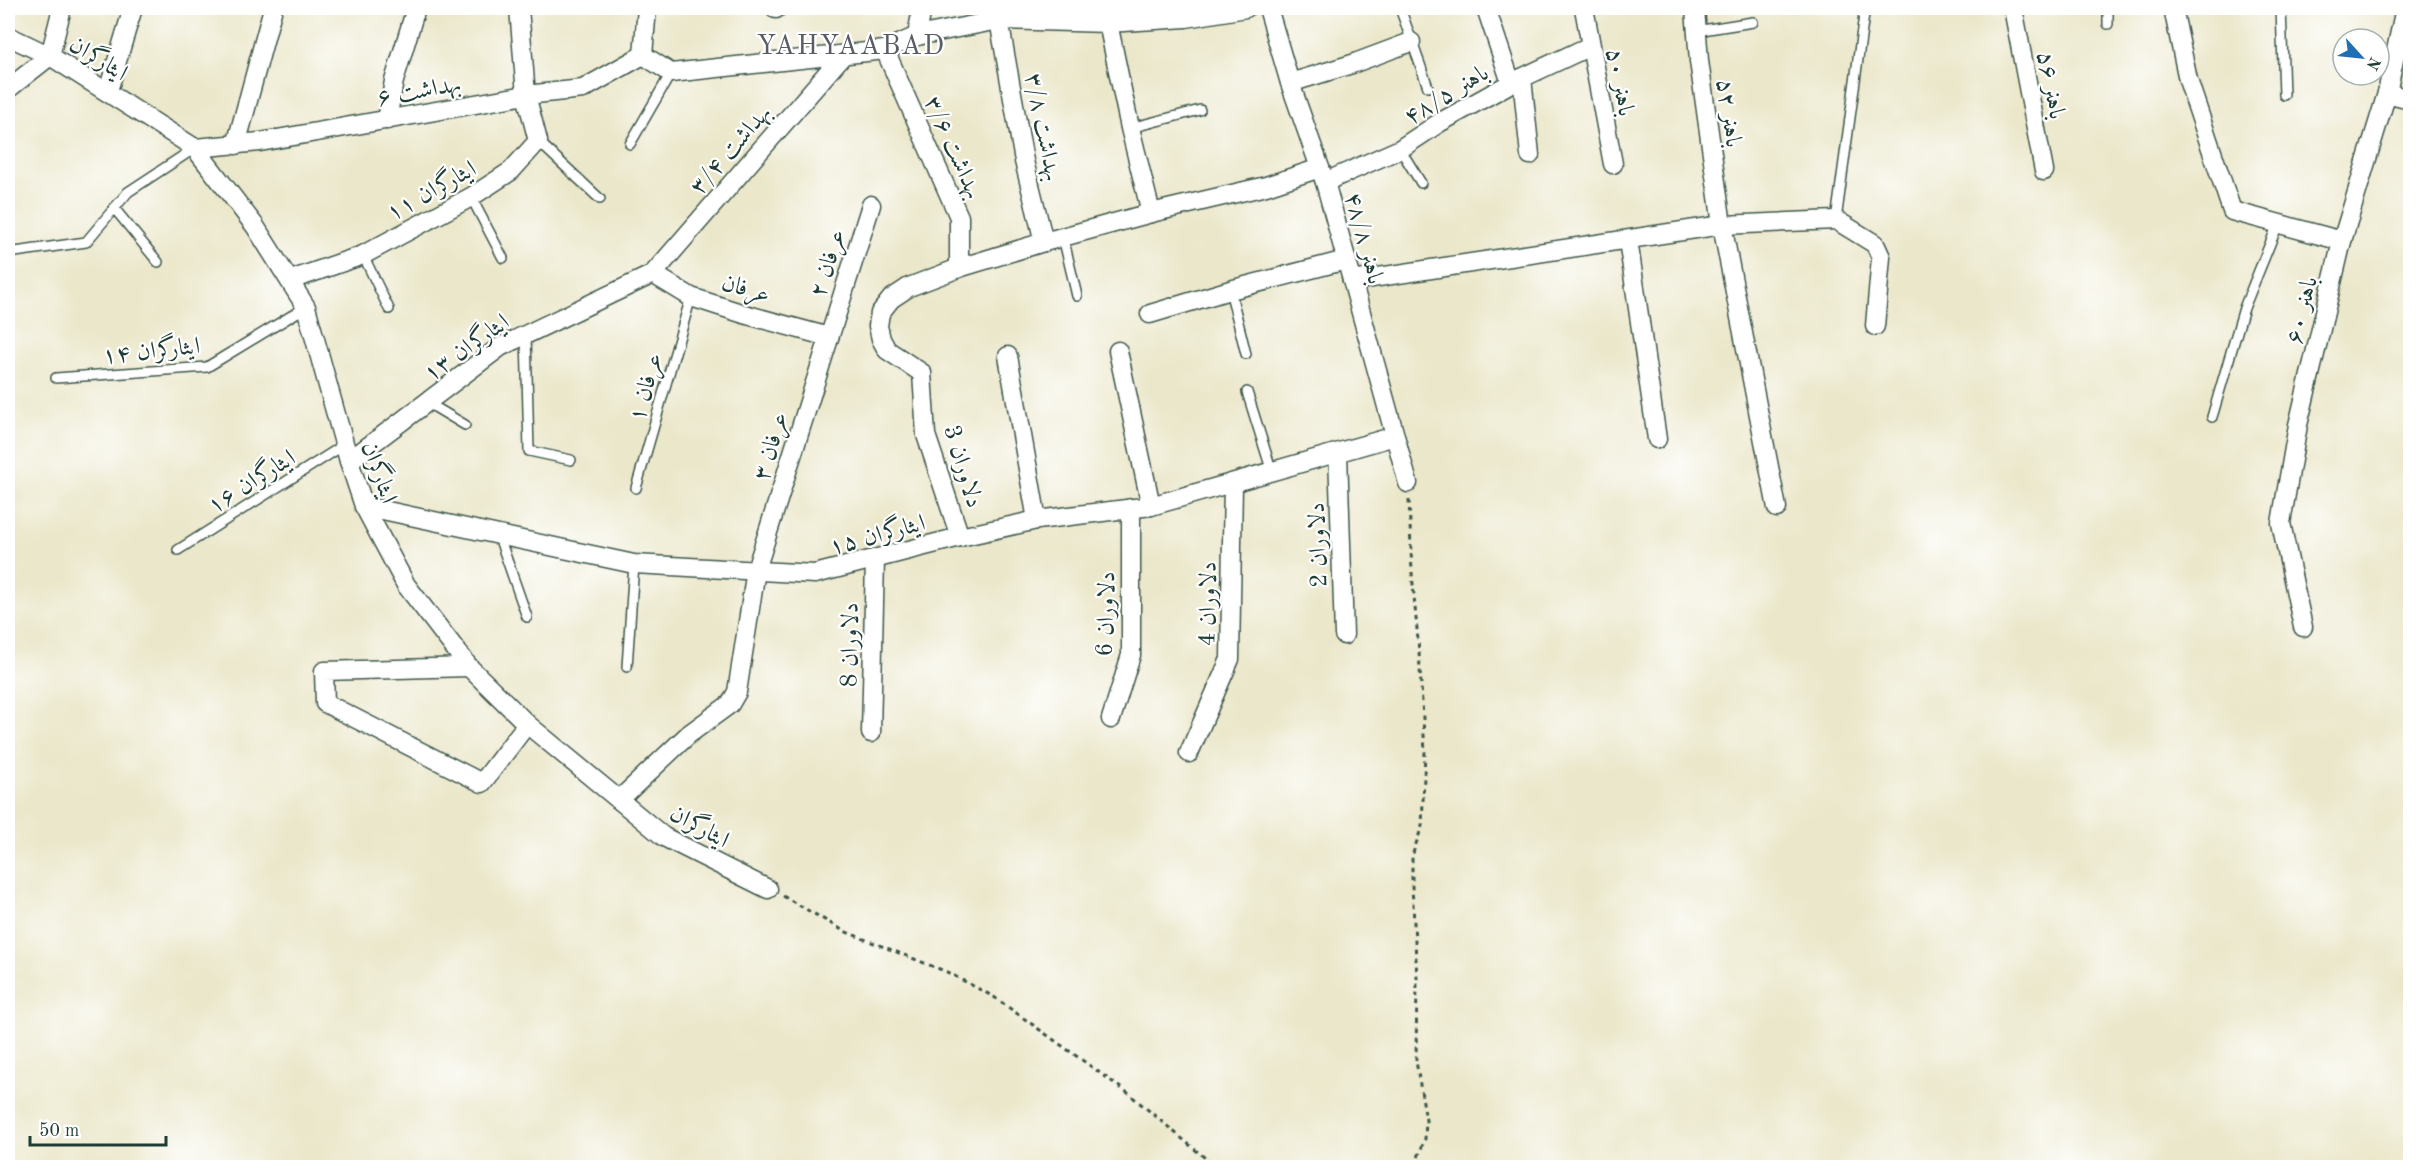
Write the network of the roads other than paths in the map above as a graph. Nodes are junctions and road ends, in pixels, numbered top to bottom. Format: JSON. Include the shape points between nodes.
{"nodes":[{"id":1,"x":62,"y":8,"type":"edge"},
{"id":2,"x":134,"y":8,"type":"edge"},
{"id":3,"x":273,"y":8,"type":"edge"},
{"id":4,"x":416,"y":8,"type":"edge"},
{"id":5,"x":519,"y":8,"type":"edge"},
{"id":6,"x":647,"y":8,"type":"edge"},
{"id":7,"x":922,"y":8,"type":"edge"},
{"id":8,"x":1246,"y":8,"type":"edge"},
{"id":9,"x":1268,"y":8,"type":"edge"},
{"id":10,"x":1400,"y":8,"type":"edge"},
{"id":11,"x":1486,"y":8,"type":"edge"},
{"id":12,"x":1584,"y":8,"type":"edge"},
{"id":13,"x":1695,"y":8,"type":"edge"},
{"id":14,"x":2013,"y":8,"type":"edge"},
{"id":15,"x":2108,"y":8,"type":"edge"},
{"id":16,"x":2173,"y":8,"type":"edge"},
{"id":17,"x":2281,"y":8,"type":"edge"},
{"id":18,"x":2405,"y":8,"type":"edge"},
{"id":19,"x":1186,"y":13,"type":"edge"},
{"id":20,"x":1864,"y":15,"type":"dead end"},
{"id":21,"x":999,"y":20,"type":"junction"},
{"id":22,"x":1753,"y":21,"type":"dead end"},
{"id":23,"x":1108,"y":23,"type":"junction"},
{"id":24,"x":2108,"y":24,"type":"dead end"},
{"id":25,"x":1696,"y":31,"type":"junction"},
{"id":26,"x":8,"y":36,"type":"edge"},
{"id":27,"x":917,"y":36,"type":"junction"},
{"id":28,"x":1411,"y":42,"type":"junction"},
{"id":29,"x":1590,"y":46,"type":"junction"},
{"id":30,"x":885,"y":50,"type":"junction"},
{"id":31,"x":843,"y":55,"type":"junction"},
{"id":32,"x":50,"y":56,"type":"junction"},
{"id":33,"x":643,"y":56,"type":"junction"},
{"id":34,"x":671,"y":73,"type":"junction"},
{"id":35,"x":1516,"y":80,"type":"junction"},
{"id":36,"x":1290,"y":83,"type":"junction"},
{"id":37,"x":1428,"y":87,"type":"dead end"},
{"id":38,"x":8,"y":89,"type":"edge"},
{"id":39,"x":108,"y":91,"type":"junction"},
{"id":40,"x":2387,"y":93,"type":"junction"},
{"id":41,"x":526,"y":94,"type":"junction"},
{"id":42,"x":2284,"y":95,"type":"dead end"},
{"id":43,"x":2410,"y":99,"type":"edge"},
{"id":44,"x":1200,"y":110,"type":"dead end"},
{"id":45,"x":387,"y":120,"type":"junction"},
{"id":46,"x":1130,"y":128,"type":"junction"},
{"id":47,"x":538,"y":141,"type":"junction"},
{"id":48,"x":630,"y":144,"type":"dead end"},
{"id":49,"x":236,"y":145,"type":"junction"},
{"id":50,"x":195,"y":148,"type":"junction"},
{"id":51,"x":1400,"y":149,"type":"junction"},
{"id":52,"x":1530,"y":155,"type":"dead end"},
{"id":53,"x":1612,"y":164,"type":"dead end"},
{"id":54,"x":2044,"y":171,"type":"dead end"},
{"id":55,"x":1323,"y":175,"type":"junction"},
{"id":56,"x":1421,"y":183,"type":"dead end"},
{"id":57,"x":471,"y":197,"type":"junction"},
{"id":58,"x":600,"y":199,"type":"dead end"},
{"id":59,"x":871,"y":205,"type":"dead end"},
{"id":60,"x":114,"y":208,"type":"junction"},
{"id":61,"x":1151,"y":213,"type":"junction"},
{"id":62,"x":1836,"y":220,"type":"junction"},
{"id":63,"x":2278,"y":224,"type":"junction"},
{"id":64,"x":1722,"y":225,"type":"junction"},
{"id":65,"x":1063,"y":237,"type":"junction"},
{"id":66,"x":1628,"y":240,"type":"junction"},
{"id":67,"x":2342,"y":241,"type":"junction"},
{"id":68,"x":1044,"y":242,"type":"junction"},
{"id":69,"x":8,"y":253,"type":"edge"},
{"id":70,"x":363,"y":255,"type":"junction"},
{"id":71,"x":503,"y":258,"type":"dead end"},
{"id":72,"x":1346,"y":260,"type":"junction"},
{"id":73,"x":158,"y":262,"type":"dead end"},
{"id":74,"x":960,"y":268,"type":"junction"},
{"id":75,"x":653,"y":274,"type":"junction"},
{"id":76,"x":291,"y":280,"type":"junction"},
{"id":77,"x":1352,"y":281,"type":"junction"},
{"id":78,"x":1230,"y":290,"type":"junction"},
{"id":79,"x":1077,"y":296,"type":"dead end"},
{"id":80,"x":691,"y":297,"type":"junction"},
{"id":81,"x":306,"y":307,"type":"junction"},
{"id":82,"x":389,"y":309,"type":"dead end"},
{"id":83,"x":1150,"y":314,"type":"dead end"},
{"id":84,"x":1875,"y":326,"type":"dead end"},
{"id":85,"x":526,"y":333,"type":"junction"},
{"id":86,"x":829,"y":337,"type":"junction"},
{"id":87,"x":1118,"y":351,"type":"dead end"},
{"id":88,"x":1246,"y":354,"type":"dead end"},
{"id":89,"x":1008,"y":356,"type":"dead end"},
{"id":90,"x":922,"y":373,"type":"joint"},
{"id":91,"x":56,"y":378,"type":"dead end"},
{"id":92,"x":1247,"y":392,"type":"dead end"},
{"id":93,"x":428,"y":403,"type":"junction"},
{"id":94,"x":2212,"y":417,"type":"dead end"},
{"id":95,"x":465,"y":425,"type":"dead end"},
{"id":96,"x":1395,"y":436,"type":"junction"},
{"id":97,"x":1657,"y":439,"type":"dead end"},
{"id":98,"x":347,"y":453,"type":"junction"},
{"id":99,"x":1338,"y":453,"type":"junction"},
{"id":100,"x":571,"y":460,"type":"dead end"},
{"id":101,"x":1272,"y":472,"type":"junction"},
{"id":102,"x":1408,"y":483,"type":"road end"},
{"id":103,"x":1233,"y":484,"type":"junction"},
{"id":104,"x":636,"y":488,"type":"dead end"},
{"id":105,"x":364,"y":506,"type":"junction"},
{"id":106,"x":1151,"y":506,"type":"junction"},
{"id":107,"x":1131,"y":508,"type":"junction"},
{"id":108,"x":1777,"y":508,"type":"dead end"},
{"id":109,"x":1037,"y":520,"type":"junction"},
{"id":110,"x":498,"y":533,"type":"junction"},
{"id":111,"x":960,"y":537,"type":"junction"},
{"id":112,"x":178,"y":550,"type":"dead end"},
{"id":113,"x":875,"y":559,"type":"junction"},
{"id":114,"x":634,"y":564,"type":"junction"},
{"id":115,"x":756,"y":570,"type":"junction"},
{"id":116,"x":527,"y":616,"type":"dead end"},
{"id":117,"x":2303,"y":627,"type":"dead end"},
{"id":118,"x":1344,"y":635,"type":"dead end"},
{"id":119,"x":627,"y":667,"type":"dead end"},
{"id":120,"x":470,"y":668,"type":"junction"},
{"id":121,"x":1111,"y":719,"type":"dead end"},
{"id":122,"x":527,"y":724,"type":"junction"},
{"id":123,"x":871,"y":733,"type":"dead end"},
{"id":124,"x":1190,"y":753,"type":"dead end"},
{"id":125,"x":619,"y":800,"type":"junction"},
{"id":126,"x":768,"y":889,"type":"road end"}],
"edges":[{"from":1,"to":32,"type":"street"},
{"from":2,"to":39,"type":"street"},
{"from":3,"to":49,"type":"street"},
{"from":4,"to":45,"type":"street"},
{"from":5,"to":41,"type":"street"},
{"from":6,"to":33,"type":"street"},
{"from":7,"to":27,"type":"street"},
{"from":8,"to":19,"type":"street"},
{"from":9,"to":36,"type":"street","name":"باهنر ۴۸/۸"},
{"from":10,"to":28,"type":"lane"},
{"from":11,"to":35,"type":"street"},
{"from":12,"to":29,"type":"street","name":"باهنر ۵۰"},
{"from":13,"to":25,"type":"street","name":"باهنر ۵۲"},
{"from":14,"to":54,"type":"street","name":"باهنر ۵۶"},
{"from":15,"to":24,"type":"lane"},
{"from":16,"to":63,"type":"street","via":[[2188,80],[2232,211]]},
{"from":17,"to":42,"type":"lane"},
{"from":18,"to":40,"type":"street","name":"باهنر ۶۰"},
{"from":19,"to":23,"type":"street"},
{"from":20,"to":62,"type":"lane"},
{"from":21,"to":23,"type":"street"},
{"from":21,"to":27,"type":"street"},
{"from":21,"to":68,"type":"street","name":"بهداشت ۳/۸","via":[[1024,161]]},
{"from":22,"to":25,"type":"lane"},
{"from":23,"to":46,"type":"street"},
{"from":25,"to":64,"type":"street","name":"باهنر ۵۲"},
{"from":26,"to":32,"type":"street","name":"ایثارگران"},
{"from":27,"to":30,"type":"street"},
{"from":28,"to":36,"type":"street"},
{"from":28,"to":37,"type":"lane"},
{"from":29,"to":35,"type":"street","name":"باهنر ۴۸/۵"},
{"from":29,"to":53,"type":"street","name":"باهنر ۵۰"},
{"from":30,"to":31,"type":"street"},
{"from":30,"to":74,"type":"street","name":"بهداشت ۳/۶","via":[[959,217]]},
{"from":31,"to":34,"type":"street"},
{"from":31,"to":75,"type":"street","name":"بهداشت ۳/۴"},
{"from":32,"to":38,"type":"street"},
{"from":32,"to":39,"type":"street","name":"ایثارگران"},
{"from":33,"to":34,"type":"street"},
{"from":33,"to":41,"type":"street","name":"بهداشت ۶","via":[[583,89]]},
{"from":34,"to":48,"type":"lane"},
{"from":35,"to":51,"type":"street","name":"باهنر ۴۸/۵"},
{"from":35,"to":52,"type":"street"},
{"from":36,"to":55,"type":"street","name":"باهنر ۴۸/۸"},
{"from":39,"to":50,"type":"street","name":"ایثارگران"},
{"from":40,"to":43,"type":"street"},
{"from":40,"to":67,"type":"street","name":"باهنر ۶۰"},
{"from":41,"to":45,"type":"street","name":"بهداشت ۶"},
{"from":41,"to":47,"type":"street"},
{"from":44,"to":46,"type":"lane"},
{"from":45,"to":49,"type":"street","name":"بهداشت ۶"},
{"from":46,"to":61,"type":"street"},
{"from":47,"to":57,"type":"street","name":"ایثارگران ۱۱","via":[[511,171]]},
{"from":47,"to":58,"type":"lane"},
{"from":49,"to":50,"type":"street","name":"بهداشت ۶"},
{"from":50,"to":60,"type":"lane","via":[[128,192]]},
{"from":50,"to":76,"type":"street","name":"ایثارگران"},
{"from":51,"to":55,"type":"street","name":"باهنر ۴۸/۵"},
{"from":51,"to":56,"type":"lane"},
{"from":55,"to":61,"type":"street","name":"باهنر ۴۸/۵"},
{"from":55,"to":72,"type":"street","name":"باهنر ۴۸/۸"},
{"from":57,"to":70,"type":"street","name":"ایثارگران ۱۱"},
{"from":57,"to":71,"type":"lane"},
{"from":59,"to":86,"type":"street","name":"عرفان ۲"},
{"from":60,"to":69,"type":"lane","via":[[86,242]]},
{"from":60,"to":73,"type":"lane"},
{"from":61,"to":65,"type":"street","name":"باهنر ۴۸/۵"},
{"from":62,"to":64,"type":"street"},
{"from":62,"to":84,"type":"street","via":[[1875,244],[1881,256]]},
{"from":63,"to":67,"type":"street"},
{"from":63,"to":94,"type":"lane","via":[[2244,308]]},
{"from":64,"to":66,"type":"street"},
{"from":64,"to":108,"type":"street","name":"باهنر ۵۲"},
{"from":65,"to":68,"type":"street","name":"باهنر ۴۸/۵"},
{"from":65,"to":79,"type":"lane"},
{"from":66,"to":77,"type":"street"},
{"from":66,"to":97,"type":"street"},
{"from":67,"to":117,"type":"street","name":"باهنر ۶۰","via":[[2298,425],[2281,523]]},
{"from":68,"to":74,"type":"street","name":"باهنر ۴۸/۵"},
{"from":70,"to":76,"type":"street","name":"ایثارگران ۱۱"},
{"from":70,"to":82,"type":"lane"},
{"from":72,"to":77,"type":"street","name":"باهنر ۴۸/۸"},
{"from":72,"to":78,"type":"street"},
{"from":74,"to":90,"type":"street","name":"باهنر ۴۸/۵","via":[[909,287],[891,299],[880,313],[878,326],[887,350]]},
{"from":75,"to":80,"type":"street","name":"عرفان"},
{"from":75,"to":85,"type":"street","name":"ایثارگران ۱۳"},
{"from":76,"to":81,"type":"street","name":"ایثارگران"},
{"from":77,"to":96,"type":"street","name":"باهنر ۴۸/۸"},
{"from":78,"to":83,"type":"street"},
{"from":78,"to":88,"type":"lane"},
{"from":80,"to":86,"type":"street","name":"عرفان"},
{"from":80,"to":104,"type":"lane","name":"عرفان ۱"},
{"from":81,"to":91,"type":"lane","name":"ایثارگران ۱۴","via":[[207,367]]},
{"from":81,"to":98,"type":"street","name":"ایثارگران"},
{"from":85,"to":93,"type":"street","name":"ایثارگران ۱۳","via":[[500,347]]},
{"from":85,"to":100,"type":"lane","via":[[529,451]]},
{"from":86,"to":115,"type":"street","name":"عرفان ۳"},
{"from":87,"to":106,"type":"street"},
{"from":89,"to":109,"type":"street"},
{"from":90,"to":111,"type":"street","name":"دلاوران 3","via":[[926,435]]},
{"from":92,"to":101,"type":"lane"},
{"from":93,"to":95,"type":"lane"},
{"from":93,"to":98,"type":"street","name":"ایثارگران ۱۳"},
{"from":96,"to":99,"type":"street","name":"ایثارگران ۱۵"},
{"from":96,"to":102,"type":"street","name":"باهنر ۴۸/۸"},
{"from":98,"to":105,"type":"street","name":"ایثارگران"},
{"from":98,"to":112,"type":"lane","name":"ایثارگران ۱۶"},
{"from":99,"to":101,"type":"street","name":"ایثارگران ۱۵"},
{"from":99,"to":118,"type":"street","name":"دلاوران 2"},
{"from":101,"to":103,"type":"street","name":"ایثارگران ۱۵"},
{"from":103,"to":106,"type":"street","name":"ایثارگران ۱۵"},
{"from":103,"to":124,"type":"street","name":"دلاوران 4","via":[[1230,659]]},
{"from":105,"to":110,"type":"street","name":"ایثارگران ۱۵"},
{"from":105,"to":120,"type":"street","name":"ایثارگران","via":[[406,585]]},
{"from":106,"to":107,"type":"street","name":"ایثارگران ۱۵"},
{"from":107,"to":109,"type":"street","name":"ایثارگران ۱۵"},
{"from":107,"to":121,"type":"street","name":"دلاوران 6","via":[[1131,655]]},
{"from":109,"to":111,"type":"street","name":"ایثارگران ۱۵"},
{"from":110,"to":114,"type":"street","name":"ایثارگران ۱۵"},
{"from":110,"to":116,"type":"lane"},
{"from":111,"to":113,"type":"street","name":"ایثارگران ۱۵"},
{"from":113,"to":115,"type":"street","name":"ایثارگران ۱۵","via":[[815,574]]},
{"from":113,"to":123,"type":"street","name":"دلاوران 8"},
{"from":114,"to":115,"type":"street","name":"ایثارگران ۱۵"},
{"from":114,"to":119,"type":"lane"},
{"from":115,"to":125,"type":"street","name":"عرفان ۳","via":[[737,692],[730,704],[689,734]]},
{"from":120,"to":122,"type":"street","name":"ایثارگران"},
{"from":120,"to":122,"type":"street","via":[[324,671],[325,703],[482,783]]},
{"from":122,"to":125,"type":"street","name":"ایثارگران"},
{"from":125,"to":126,"type":"street","name":"ایثارگران","via":[[664,837]]}]}
